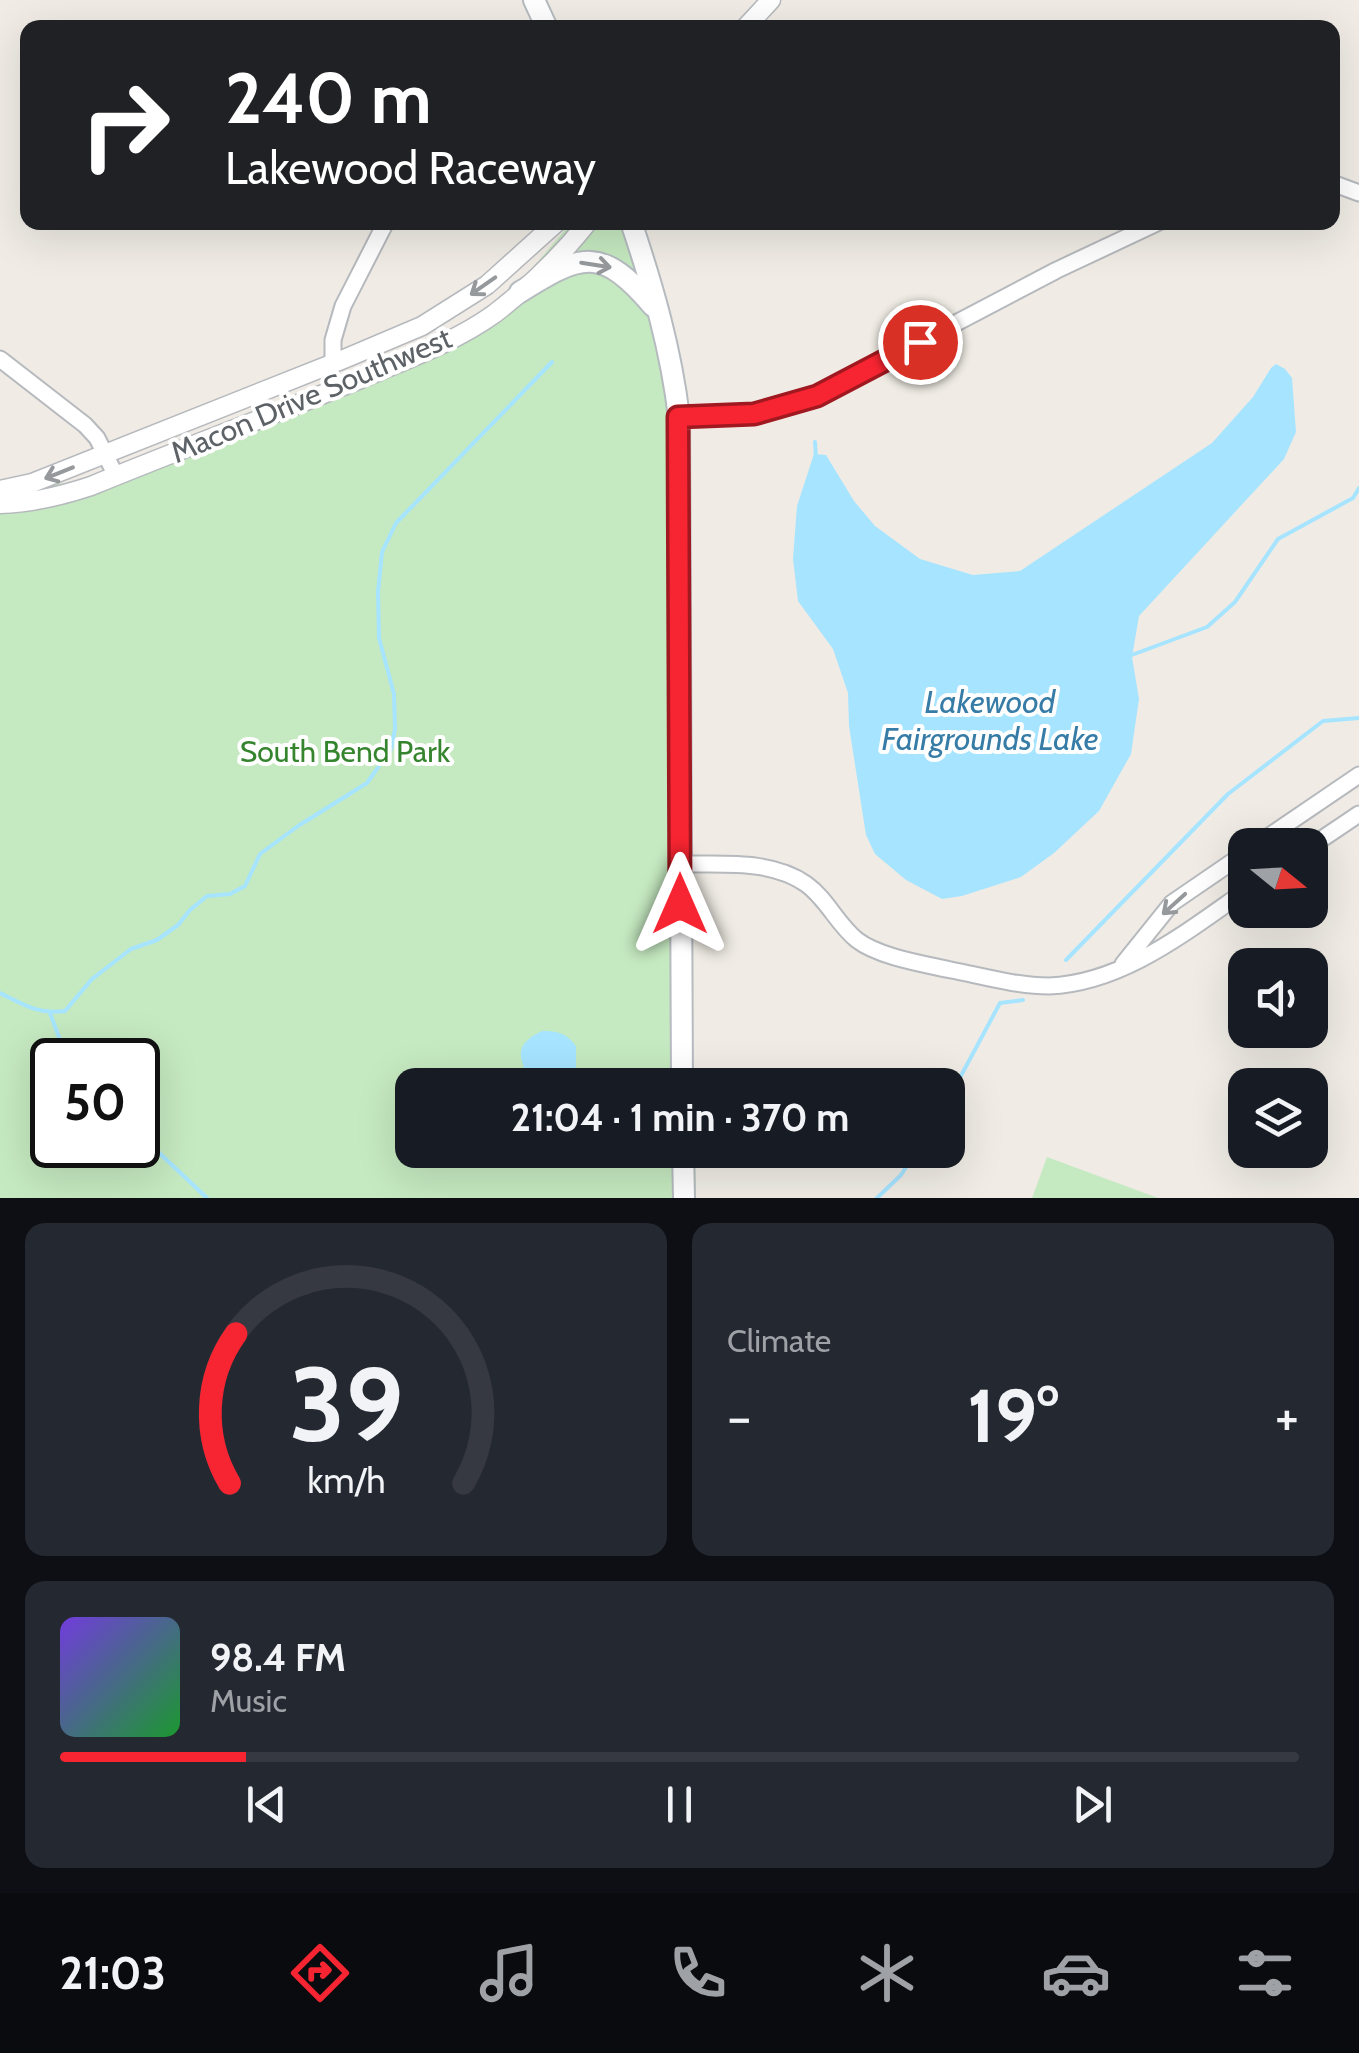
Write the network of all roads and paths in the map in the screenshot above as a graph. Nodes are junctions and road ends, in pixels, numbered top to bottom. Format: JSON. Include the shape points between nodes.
{"nodes":[{"id":1,"x":382,"y":230,"type":"edge"},
{"id":2,"x":549,"y":230,"type":"edge"},
{"id":3,"x":581,"y":230,"type":"edge"},
{"id":4,"x":634,"y":230,"type":"edge"},
{"id":5,"x":1142,"y":230,"type":"edge"},
{"id":6,"x":520,"y":292,"type":"junction"},
{"id":7,"x":660,"y":314,"type":"junction"},
{"id":8,"x":0,"y":359,"type":"edge"},
{"id":9,"x":333,"y":364,"type":"junction"},
{"id":10,"x":678,"y":417,"type":"junction"},
{"id":11,"x":105,"y":454,"type":"junction"},
{"id":12,"x":116,"y":476,"type":"junction"},
{"id":13,"x":0,"y":490,"type":"edge"},
{"id":14,"x":0,"y":504,"type":"edge"},
{"id":15,"x":1359,"y":775,"type":"edge"},
{"id":16,"x":1359,"y":814,"type":"edge"},
{"id":17,"x":1281,"y":828,"type":"edge"},
{"id":18,"x":1328,"y":835,"type":"edge"},
{"id":19,"x":680,"y":864,"type":"junction"},
{"id":20,"x":1228,"y":865,"type":"edge"},
{"id":21,"x":1228,"y":904,"type":"edge"},
{"id":22,"x":1118,"y":970,"type":"junction"},
{"id":23,"x":682,"y":1068,"type":"edge"},
{"id":24,"x":683,"y":1168,"type":"edge"},
{"id":25,"x":684,"y":1198,"type":"edge"}],
"edges":[{"from":1,"to":9,"type":"street","via":[[344,306],[332,340]]},
{"from":2,"to":9,"type":"street","name":"Macon Drive Southwest","one_way":true,"via":[[482,288],[422,326]]},
{"from":3,"to":6,"type":"street","name":"Macon Drive Southwest"},
{"from":4,"to":7,"type":"main road"},
{"from":5,"to":10,"type":"street","via":[[817,396],[754,414]]},
{"from":6,"to":7,"type":"main road","one_way":true,"via":[[564,266],[596,261],[623,274]]},
{"from":6,"to":12,"type":"street","name":"Macon Drive Southwest","via":[[433,348]]},
{"from":7,"to":10,"type":"main road"},
{"from":8,"to":11,"type":"street","via":[[85,425]]},
{"from":9,"to":11,"type":"street","name":"Macon Drive Southwest"},
{"from":10,"to":19,"type":"main road"},
{"from":11,"to":12,"type":"street"},
{"from":11,"to":13,"type":"street","name":"Macon Drive Southwest","one_way":true},
{"from":12,"to":14,"type":"street","name":"Macon Drive Southwest","via":[[59,496]]},
{"from":15,"to":17,"type":"street"},
{"from":16,"to":18,"type":"street"},
{"from":19,"to":22,"type":"street","via":[[780,870],[806,884],[859,942],[926,965],[1045,986]]},
{"from":19,"to":23,"type":"main road"},
{"from":20,"to":22,"type":"street","one_way":true,"via":[[1172,903]]},
{"from":21,"to":22,"type":"street"},
{"from":24,"to":25,"type":"main road"}]}
